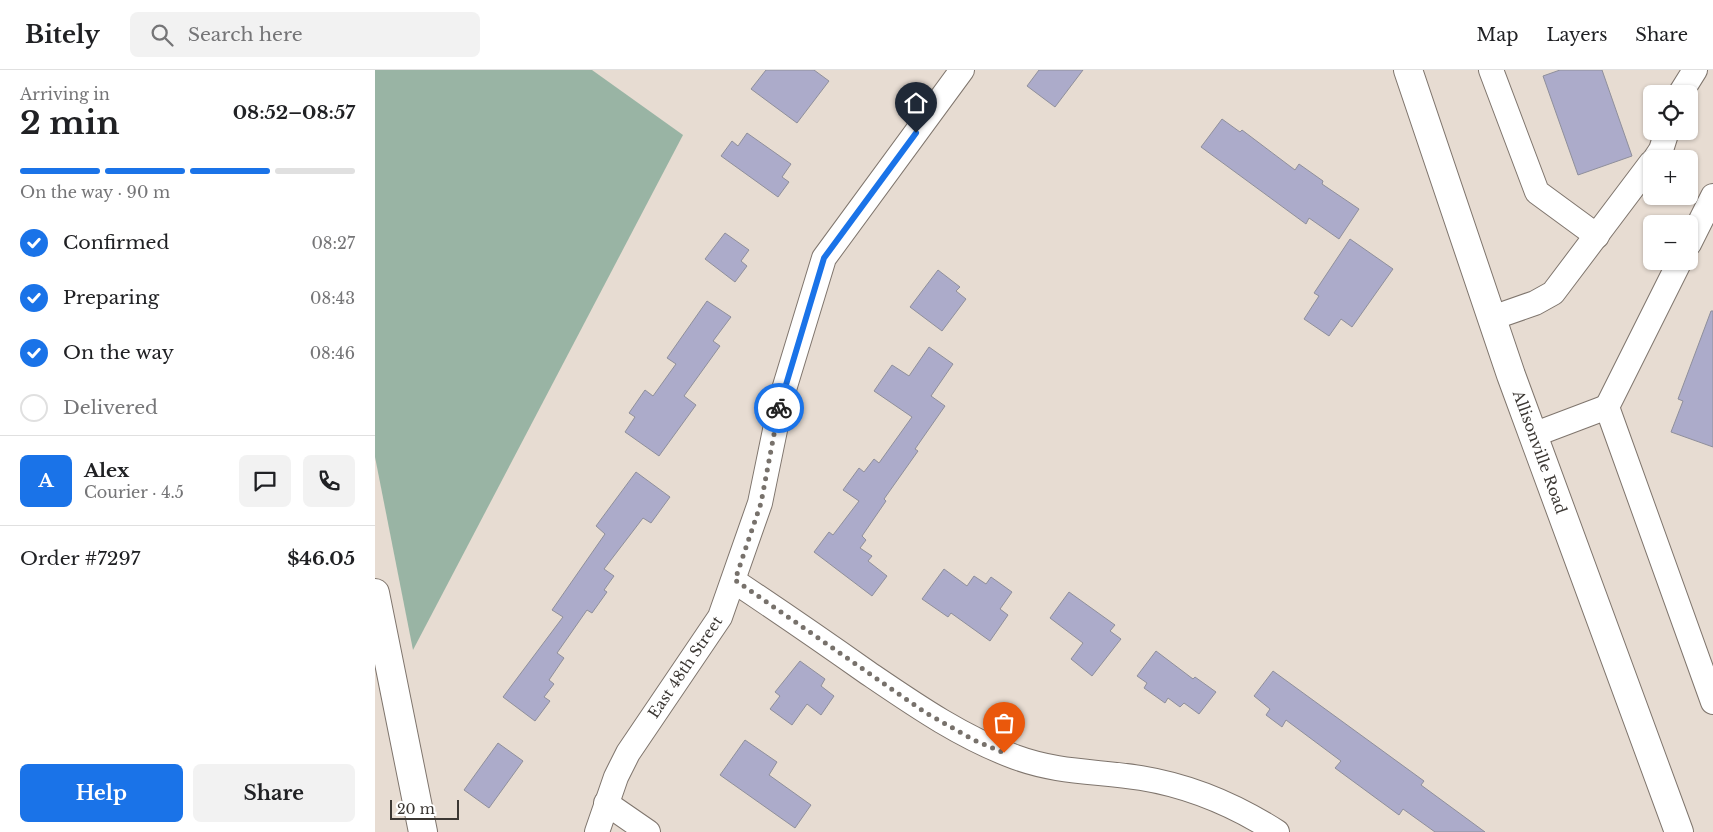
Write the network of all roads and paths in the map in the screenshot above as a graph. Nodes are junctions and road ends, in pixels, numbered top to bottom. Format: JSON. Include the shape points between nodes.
{"nodes":[{"id":1,"x":962,"y":70,"type":"edge"},
{"id":2,"x":1408,"y":70,"type":"edge"},
{"id":3,"x":1491,"y":70,"type":"edge"},
{"id":4,"x":1695,"y":70,"type":"edge"},
{"id":5,"x":1686,"y":85,"type":"edge"},
{"id":6,"x":1643,"y":174,"type":"edge"},
{"id":7,"x":1713,"y":196,"type":"edge"},
{"id":8,"x":1698,"y":226,"type":"edge"},
{"id":9,"x":1597,"y":236,"type":"junction"},
{"id":10,"x":1676,"y":270,"type":"edge"},
{"id":11,"x":1492,"y":318,"type":"junction"},
{"id":12,"x":1607,"y":407,"type":"junction"},
{"id":13,"x":1533,"y":435,"type":"junction"},
{"id":14,"x":735,"y":580,"type":"junction"},
{"id":15,"x":375,"y":592,"type":"edge"},
{"id":16,"x":1713,"y":702,"type":"edge"},
{"id":17,"x":606,"y":803,"type":"junction"},
{"id":18,"x":423,"y":832,"type":"edge"},
{"id":19,"x":597,"y":832,"type":"edge"},
{"id":20,"x":648,"y":832,"type":"edge"},
{"id":21,"x":1277,"y":832,"type":"edge"},
{"id":22,"x":1679,"y":832,"type":"edge"}],
"edges":[{"from":1,"to":14,"type":"street","name":"East 48th Street","via":[[824,258],[782,396],[761,503]]},
{"from":2,"to":11,"type":"main road","name":"Allisonville Road"},
{"from":3,"to":9,"type":"street","via":[[1537,192]]},
{"from":4,"to":5,"type":"street"},
{"from":6,"to":9,"type":"street"},
{"from":7,"to":8,"type":"street"},
{"from":9,"to":11,"type":"street","via":[[1553,293]]},
{"from":10,"to":12,"type":"street"},
{"from":11,"to":13,"type":"main road","name":"Allisonville Road"},
{"from":12,"to":13,"type":"street"},
{"from":12,"to":16,"type":"street"},
{"from":13,"to":22,"type":"main road","name":"Allisonville Road"},
{"from":14,"to":17,"type":"street","name":"East 48th Street","via":[[720,617],[637,737]]},
{"from":14,"to":21,"type":"street","via":[[926,713],[974,740],[1046,766],[1142,778],[1189,789],[1230,806]]},
{"from":15,"to":18,"type":"main road"},
{"from":17,"to":19,"type":"street","name":"East 48th Street"},
{"from":17,"to":20,"type":"street"}]}
